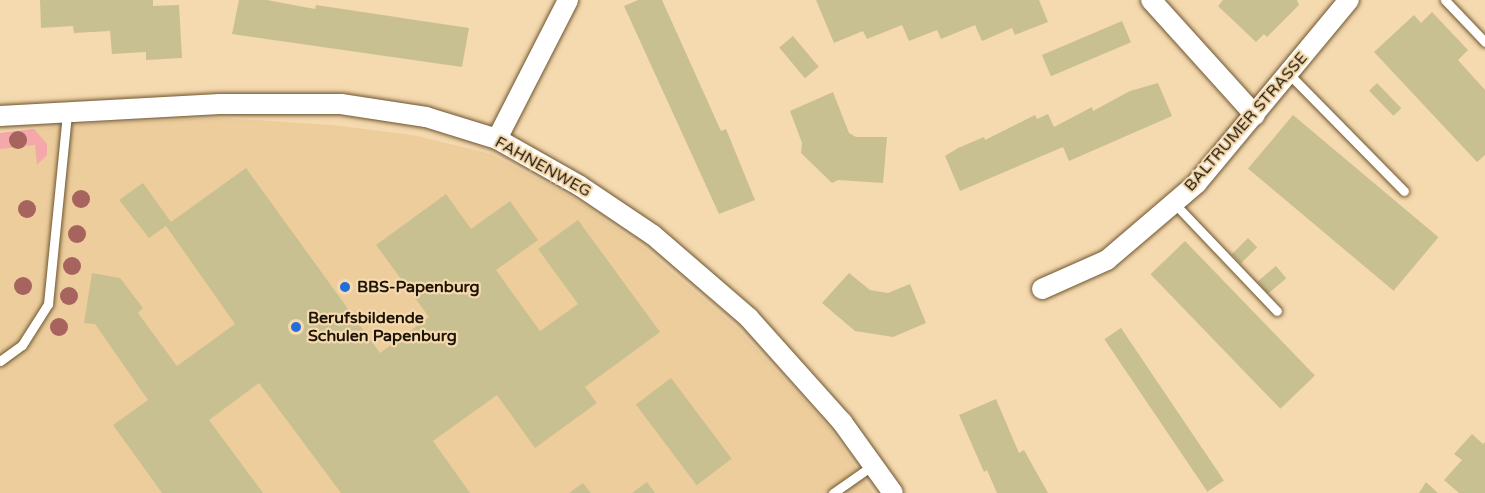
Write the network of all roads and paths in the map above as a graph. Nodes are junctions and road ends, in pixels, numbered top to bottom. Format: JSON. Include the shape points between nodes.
{"nodes":[{"id":1,"x":568,"y":0,"type":"edge"},
{"id":2,"x":1151,"y":0,"type":"edge"},
{"id":3,"x":1349,"y":0,"type":"edge"},
{"id":4,"x":1445,"y":0,"type":"edge"},
{"id":5,"x":1485,"y":42,"type":"edge"},
{"id":6,"x":1289,"y":74,"type":"junction"},
{"id":7,"x":67,"y":112,"type":"junction"},
{"id":8,"x":1256,"y":115,"type":"junction"},
{"id":9,"x":0,"y":116,"type":"edge"},
{"id":10,"x":497,"y":139,"type":"junction"},
{"id":11,"x":1404,"y":191,"type":"dead end"},
{"id":12,"x":1174,"y":203,"type":"junction"},
{"id":13,"x":1042,"y":289,"type":"dead end"},
{"id":14,"x":1277,"y":311,"type":"dead end"},
{"id":15,"x":0,"y":361,"type":"edge"},
{"id":16,"x":873,"y":465,"type":"junction"},
{"id":17,"x":833,"y":493,"type":"edge"},
{"id":18,"x":893,"y":493,"type":"edge"}],
"edges":[{"from":1,"to":10,"type":"street"},
{"from":2,"to":8,"type":"street"},
{"from":3,"to":6,"type":"street","name":"BALTRUMER STRASSE"},
{"from":4,"to":5,"type":"lane"},
{"from":6,"to":8,"type":"street","name":"BALTRUMER STRASSE"},
{"from":6,"to":11,"type":"lane"},
{"from":7,"to":9,"type":"street","name":"FAHNENWEG"},
{"from":7,"to":10,"type":"street","name":"FAHNENWEG","via":[[220,104],[341,104],[426,117]]},
{"from":7,"to":15,"type":"lane","via":[[48,304],[22,345]]},
{"from":8,"to":12,"type":"street","name":"BALTRUMER STRASSE","via":[[1197,183]]},
{"from":10,"to":16,"type":"street","name":"FAHNENWEG","via":[[580,186],[653,236],[749,318],[842,422]]},
{"from":12,"to":13,"type":"street","name":"BALTRUMER STRASSE","via":[[1107,260]]},
{"from":12,"to":14,"type":"lane"},
{"from":16,"to":17,"type":"lane"},
{"from":16,"to":18,"type":"street","name":"FAHNENWEG"}]}
